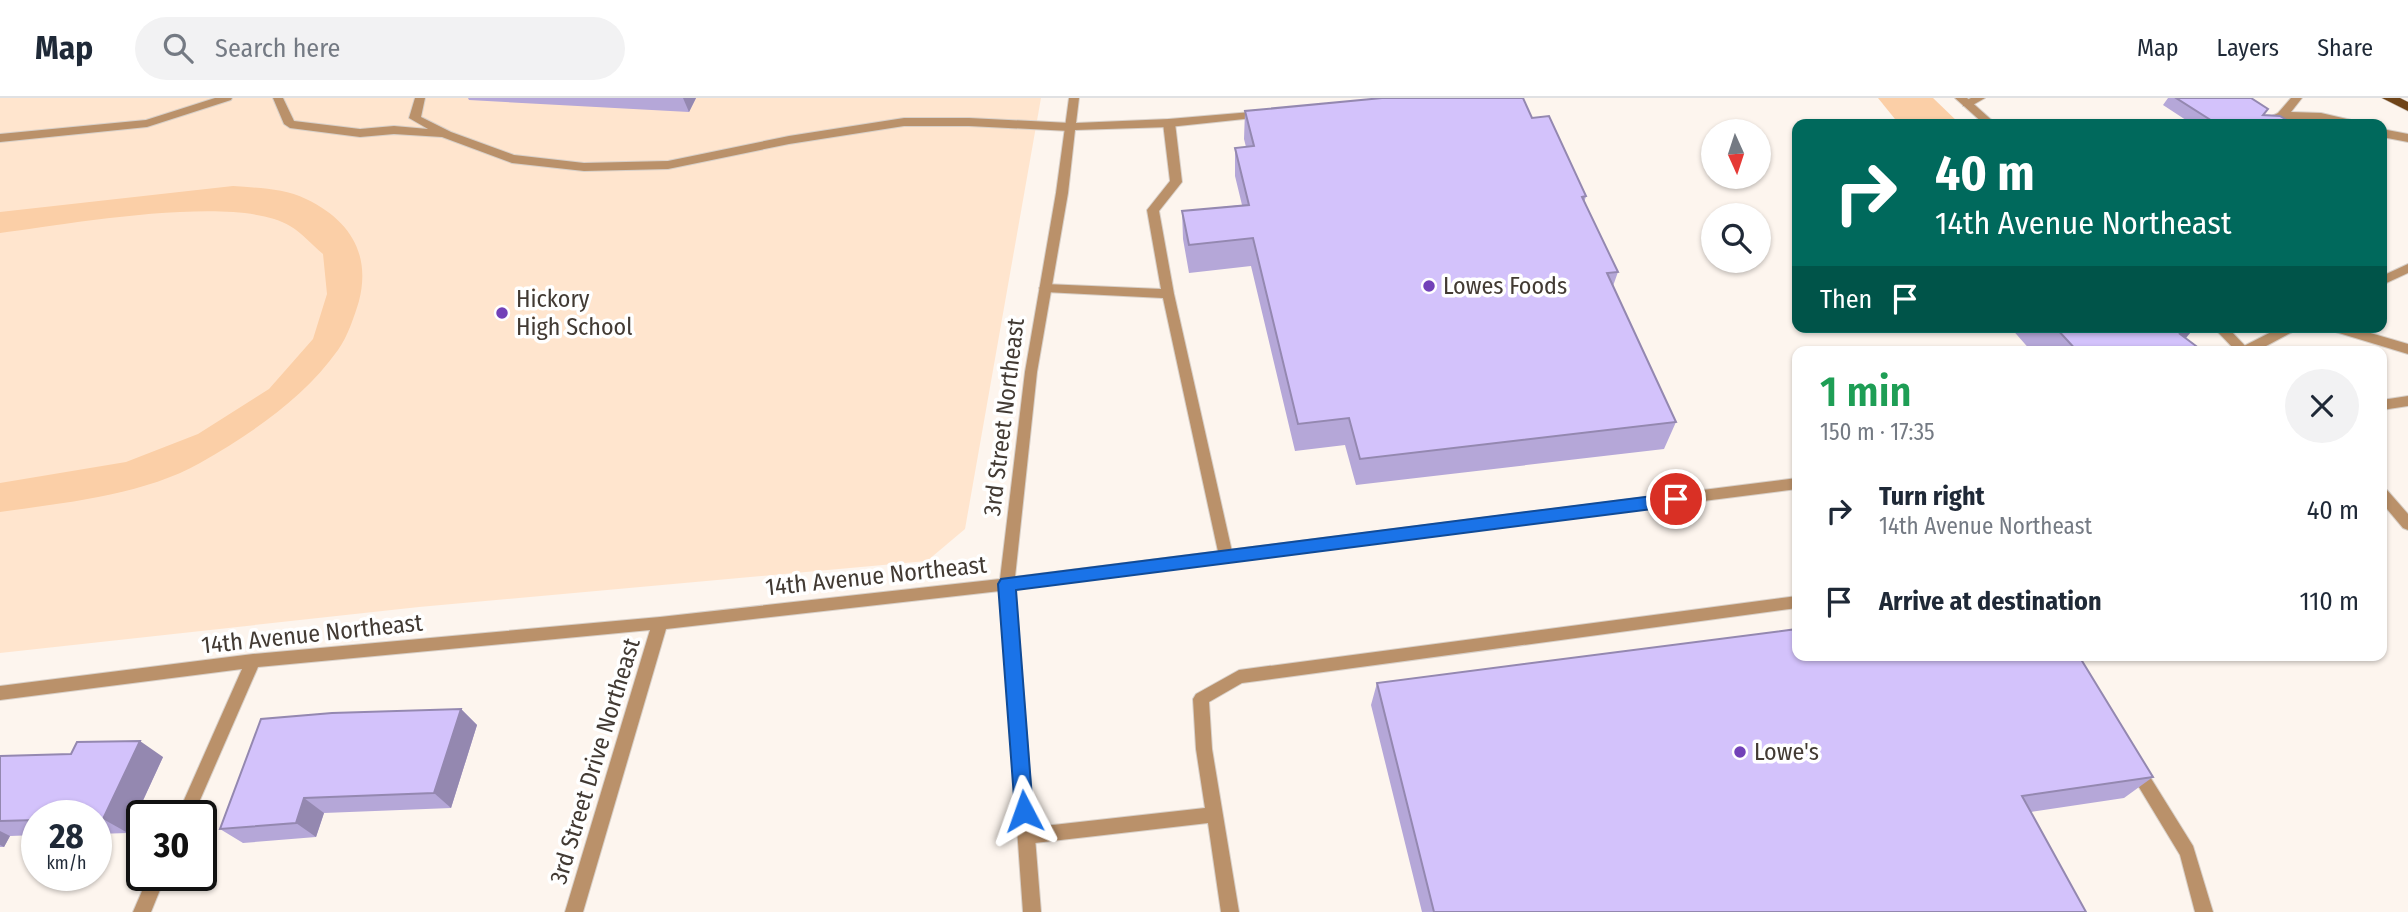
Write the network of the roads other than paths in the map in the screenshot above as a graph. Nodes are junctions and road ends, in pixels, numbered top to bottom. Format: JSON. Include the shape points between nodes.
{"nodes":[{"id":1,"x":227,"y":98,"type":"edge"},
{"id":2,"x":278,"y":98,"type":"edge"},
{"id":3,"x":420,"y":98,"type":"edge"},
{"id":4,"x":1074,"y":98,"type":"edge"},
{"id":5,"x":1980,"y":98,"type":"edge"},
{"id":6,"x":2297,"y":98,"type":"edge"},
{"id":7,"x":2389,"y":98,"type":"edge"},
{"id":8,"x":1963,"y":101,"type":"edge"},
{"id":9,"x":2408,"y":107,"type":"edge"},
{"id":10,"x":1271,"y":113,"type":"edge"},
{"id":11,"x":2282,"y":115,"type":"junction"},
{"id":12,"x":1984,"y":119,"type":"edge"},
{"id":13,"x":2273,"y":119,"type":"edge"},
{"id":14,"x":2289,"y":119,"type":"edge"},
{"id":15,"x":2334,"y":119,"type":"edge"},
{"id":16,"x":1169,"y":123,"type":"junction"},
{"id":17,"x":1070,"y":127,"type":"junction"},
{"id":18,"x":2387,"y":134,"type":"edge"},
{"id":19,"x":447,"y":135,"type":"junction"},
{"id":20,"x":0,"y":138,"type":"edge"},
{"id":21,"x":2408,"y":138,"type":"edge"},
{"id":22,"x":2408,"y":268,"type":"edge"},
{"id":23,"x":2387,"y":278,"type":"edge"},
{"id":24,"x":1045,"y":288,"type":"junction"},
{"id":25,"x":1168,"y":294,"type":"junction"},
{"id":26,"x":2226,"y":333,"type":"edge"},
{"id":27,"x":2280,"y":333,"type":"edge"},
{"id":28,"x":2353,"y":333,"type":"edge"},
{"id":29,"x":2240,"y":346,"type":"edge"},
{"id":30,"x":2255,"y":346,"type":"edge"},
{"id":31,"x":2408,"y":349,"type":"edge"},
{"id":32,"x":2408,"y":401,"type":"edge"},
{"id":33,"x":2387,"y":404,"type":"edge"},
{"id":34,"x":1792,"y":485,"type":"edge"},
{"id":35,"x":2387,"y":500,"type":"edge"},
{"id":36,"x":2408,"y":524,"type":"edge"},
{"id":37,"x":1226,"y":556,"type":"junction"},
{"id":38,"x":1007,"y":584,"type":"junction"},
{"id":39,"x":1792,"y":603,"type":"edge"},
{"id":40,"x":660,"y":623,"type":"junction"},
{"id":41,"x":253,"y":662,"type":"junction"},
{"id":42,"x":0,"y":693,"type":"edge"},
{"id":43,"x":2131,"y":760,"type":"edge"},
{"id":44,"x":192,"y":800,"type":"edge"},
{"id":45,"x":1214,"y":815,"type":"junction"},
{"id":46,"x":1026,"y":836,"type":"junction"},
{"id":47,"x":151,"y":891,"type":"edge"},
{"id":48,"x":142,"y":912,"type":"edge"},
{"id":49,"x":573,"y":912,"type":"edge"},
{"id":50,"x":1032,"y":912,"type":"edge"},
{"id":51,"x":1230,"y":912,"type":"edge"},
{"id":52,"x":2204,"y":912,"type":"edge"}],
"edges":[{"from":1,"to":20,"type":"street","via":[[147,123]]},
{"from":2,"to":19,"type":"street","via":[[290,124],[360,134],[394,130]]},
{"from":3,"to":19,"type":"street","via":[[415,118]]},
{"from":4,"to":17,"type":"street","name":"3rd Street Northeast"},
{"from":5,"to":8,"type":"street"},
{"from":6,"to":11,"type":"street"},
{"from":7,"to":9,"type":"main road"},
{"from":8,"to":12,"type":"street"},
{"from":10,"to":16,"type":"street"},
{"from":11,"to":13,"type":"street"},
{"from":11,"to":14,"type":"street"},
{"from":11,"to":15,"type":"street"},
{"from":16,"to":17,"type":"street"},
{"from":16,"to":25,"type":"street","via":[[1176,182],[1153,210]]},
{"from":17,"to":19,"type":"street","via":[[904,122],[668,166],[584,167],[512,159]]},
{"from":17,"to":24,"type":"street","name":"3rd Street Northeast"},
{"from":18,"to":21,"type":"street"},
{"from":22,"to":23,"type":"street"},
{"from":24,"to":25,"type":"street"},
{"from":24,"to":38,"type":"street","name":"3rd Street Northeast"},
{"from":25,"to":37,"type":"street"},
{"from":26,"to":29,"type":"street"},
{"from":27,"to":30,"type":"street"},
{"from":28,"to":31,"type":"street"},
{"from":32,"to":33,"type":"street"},
{"from":34,"to":37,"type":"street","name":"14th Avenue Northeast"},
{"from":35,"to":36,"type":"street"},
{"from":37,"to":38,"type":"street","name":"14th Avenue Northeast"},
{"from":38,"to":40,"type":"street","name":"14th Avenue Northeast"},
{"from":38,"to":46,"type":"street","name":"3rd Street Northeast"},
{"from":39,"to":45,"type":"street","via":[[1239,677],[1201,699]]},
{"from":40,"to":41,"type":"street","name":"14th Avenue Northeast"},
{"from":40,"to":49,"type":"street","name":"3rd Street Drive Northeast"},
{"from":41,"to":42,"type":"street","name":"14th Avenue Northeast"},
{"from":41,"to":44,"type":"street"},
{"from":43,"to":52,"type":"street","via":[[2187,852]]},
{"from":45,"to":46,"type":"street"},
{"from":45,"to":51,"type":"street"},
{"from":46,"to":50,"type":"street","name":"3rd Street Northeast"},
{"from":47,"to":48,"type":"street"}]}
